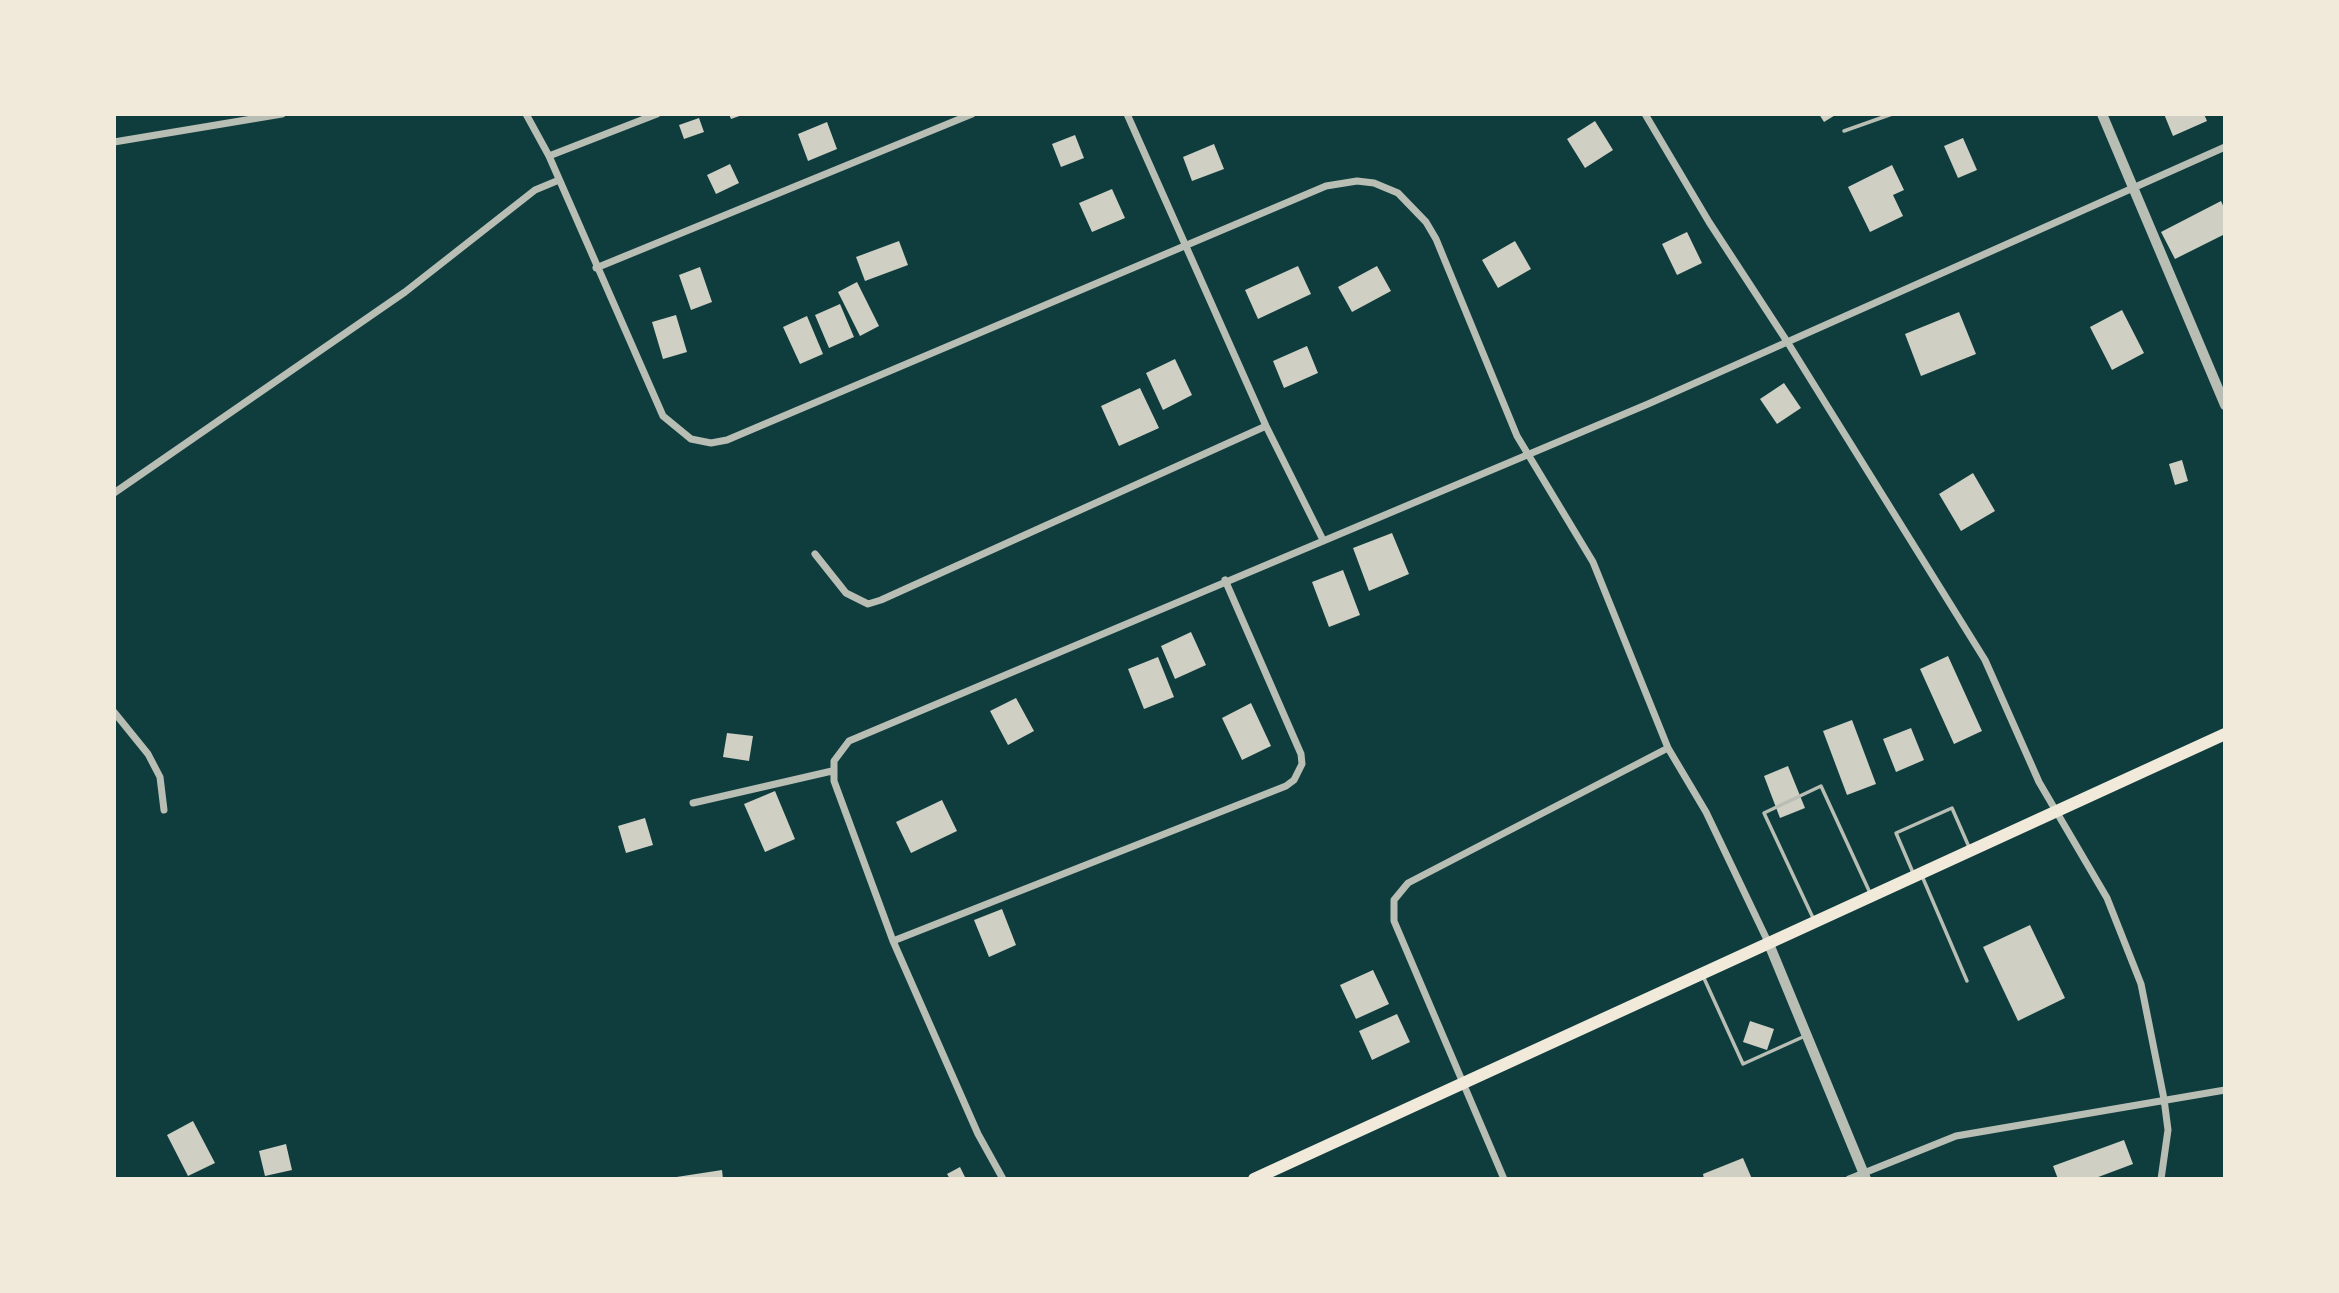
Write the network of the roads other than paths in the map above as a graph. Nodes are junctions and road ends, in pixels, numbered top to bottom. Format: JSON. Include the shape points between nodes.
{"nodes":[{"id":1,"x":282,"y":114,"type":"edge"},
{"id":2,"x":526,"y":114,"type":"edge"},
{"id":3,"x":657,"y":114,"type":"edge"},
{"id":4,"x":972,"y":114,"type":"edge"},
{"id":5,"x":1127,"y":114,"type":"edge"},
{"id":6,"x":1645,"y":114,"type":"edge"},
{"id":7,"x":1892,"y":114,"type":"edge"},
{"id":8,"x":2102,"y":114,"type":"edge"},
{"id":9,"x":1844,"y":131,"type":"dead end"},
{"id":10,"x":114,"y":142,"type":"edge"},
{"id":11,"x":2225,"y":147,"type":"edge"},
{"id":12,"x":549,"y":156,"type":"junction"},
{"id":13,"x":559,"y":180,"type":"junction"},
{"id":14,"x":2134,"y":186,"type":"junction"},
{"id":15,"x":1184,"y":245,"type":"junction"},
{"id":16,"x":596,"y":268,"type":"junction"},
{"id":17,"x":1788,"y":342,"type":"junction"},
{"id":18,"x":2225,"y":405,"type":"edge"},
{"id":19,"x":1266,"y":426,"type":"junction"},
{"id":20,"x":1526,"y":455,"type":"junction"},
{"id":21,"x":114,"y":493,"type":"edge"},
{"id":22,"x":1323,"y":540,"type":"junction"},
{"id":23,"x":815,"y":554,"type":"dead end"},
{"id":24,"x":1226,"y":580,"type":"junction"},
{"id":25,"x":114,"y":712,"type":"edge"},
{"id":26,"x":2225,"y":734,"type":"edge"},
{"id":27,"x":1668,"y":748,"type":"junction"},
{"id":28,"x":832,"y":771,"type":"junction"},
{"id":29,"x":693,"y":803,"type":"dead end"},
{"id":30,"x":164,"y":810,"type":"dead end"},
{"id":31,"x":2057,"y":812,"type":"junction"},
{"id":32,"x":1970,"y":851,"type":"junction"},
{"id":33,"x":1918,"y":875,"type":"junction"},
{"id":34,"x":1872,"y":897,"type":"junction"},
{"id":35,"x":1815,"y":923,"type":"junction"},
{"id":36,"x":892,"y":941,"type":"junction"},
{"id":37,"x":1769,"y":944,"type":"junction"},
{"id":38,"x":1702,"y":975,"type":"junction"},
{"id":39,"x":1967,"y":981,"type":"dead end"},
{"id":40,"x":1807,"y":1035,"type":"junction"},
{"id":41,"x":1465,"y":1084,"type":"junction"},
{"id":42,"x":2225,"y":1090,"type":"edge"},
{"id":43,"x":2164,"y":1099,"type":"junction"},
{"id":44,"x":1865,"y":1176,"type":"edge"},
{"id":45,"x":1262,"y":1178,"type":"edge"},
{"id":46,"x":1003,"y":1179,"type":"edge"},
{"id":47,"x":1504,"y":1179,"type":"edge"},
{"id":48,"x":1849,"y":1179,"type":"edge"},
{"id":49,"x":2161,"y":1179,"type":"edge"}],
"edges":[{"from":1,"to":10,"type":"street"},
{"from":2,"to":12,"type":"street"},
{"from":3,"to":12,"type":"street"},
{"from":4,"to":16,"type":"street"},
{"from":5,"to":15,"type":"street"},
{"from":6,"to":17,"type":"street"},
{"from":7,"to":9,"type":"lane"},
{"from":8,"to":14,"type":"street"},
{"from":11,"to":14,"type":"street"},
{"from":12,"to":13,"type":"street"},
{"from":13,"to":16,"type":"street"},
{"from":13,"to":21,"type":"street","via":[[535,190],[405,292]]},
{"from":14,"to":17,"type":"street"},
{"from":14,"to":18,"type":"street"},
{"from":15,"to":16,"type":"street","via":[[711,443],[691,439],[663,416]]},
{"from":15,"to":19,"type":"street"},
{"from":15,"to":20,"type":"street","via":[[1344,181],[1374,183],[1398,193],[1436,239]]},
{"from":17,"to":20,"type":"street"},
{"from":17,"to":31,"type":"street","via":[[1985,660]]},
{"from":19,"to":22,"type":"street"},
{"from":19,"to":23,"type":"street","via":[[868,604],[846,593]]},
{"from":20,"to":22,"type":"street"},
{"from":20,"to":27,"type":"street","via":[[1593,562]]},
{"from":22,"to":24,"type":"street"},
{"from":24,"to":28,"type":"street","via":[[864,733],[840,751]]},
{"from":24,"to":36,"type":"street","via":[[1301,754],[1302,764],[1294,780]]},
{"from":25,"to":30,"type":"street","via":[[160,777]]},
{"from":26,"to":31,"type":"main road"},
{"from":27,"to":37,"type":"street","via":[[1706,812]]},
{"from":27,"to":41,"type":"street","via":[[1408,883],[1394,900],[1394,921]]},
{"from":28,"to":29,"type":"street"},
{"from":28,"to":36,"type":"street"},
{"from":31,"to":32,"type":"main road"},
{"from":31,"to":43,"type":"street","via":[[2090,864],[2130,951]]},
{"from":32,"to":33,"type":"main road"},
{"from":32,"to":33,"type":"lane","via":[[1952,808],[1896,833]]},
{"from":33,"to":34,"type":"main road"},
{"from":33,"to":39,"type":"lane"},
{"from":34,"to":35,"type":"main road"},
{"from":34,"to":35,"type":"lane","via":[[1821,786],[1764,813]]},
{"from":35,"to":37,"type":"main road"},
{"from":36,"to":46,"type":"street","via":[[978,1134]]},
{"from":37,"to":38,"type":"main road"},
{"from":37,"to":40,"type":"street"},
{"from":38,"to":40,"type":"lane","via":[[1743,1064]]},
{"from":38,"to":41,"type":"main road"},
{"from":40,"to":44,"type":"street"},
{"from":41,"to":45,"type":"main road"},
{"from":41,"to":47,"type":"street"},
{"from":42,"to":43,"type":"street"},
{"from":43,"to":44,"type":"street","via":[[1956,1136]]},
{"from":43,"to":49,"type":"street","via":[[2168,1130]]},
{"from":44,"to":48,"type":"street"}]}
